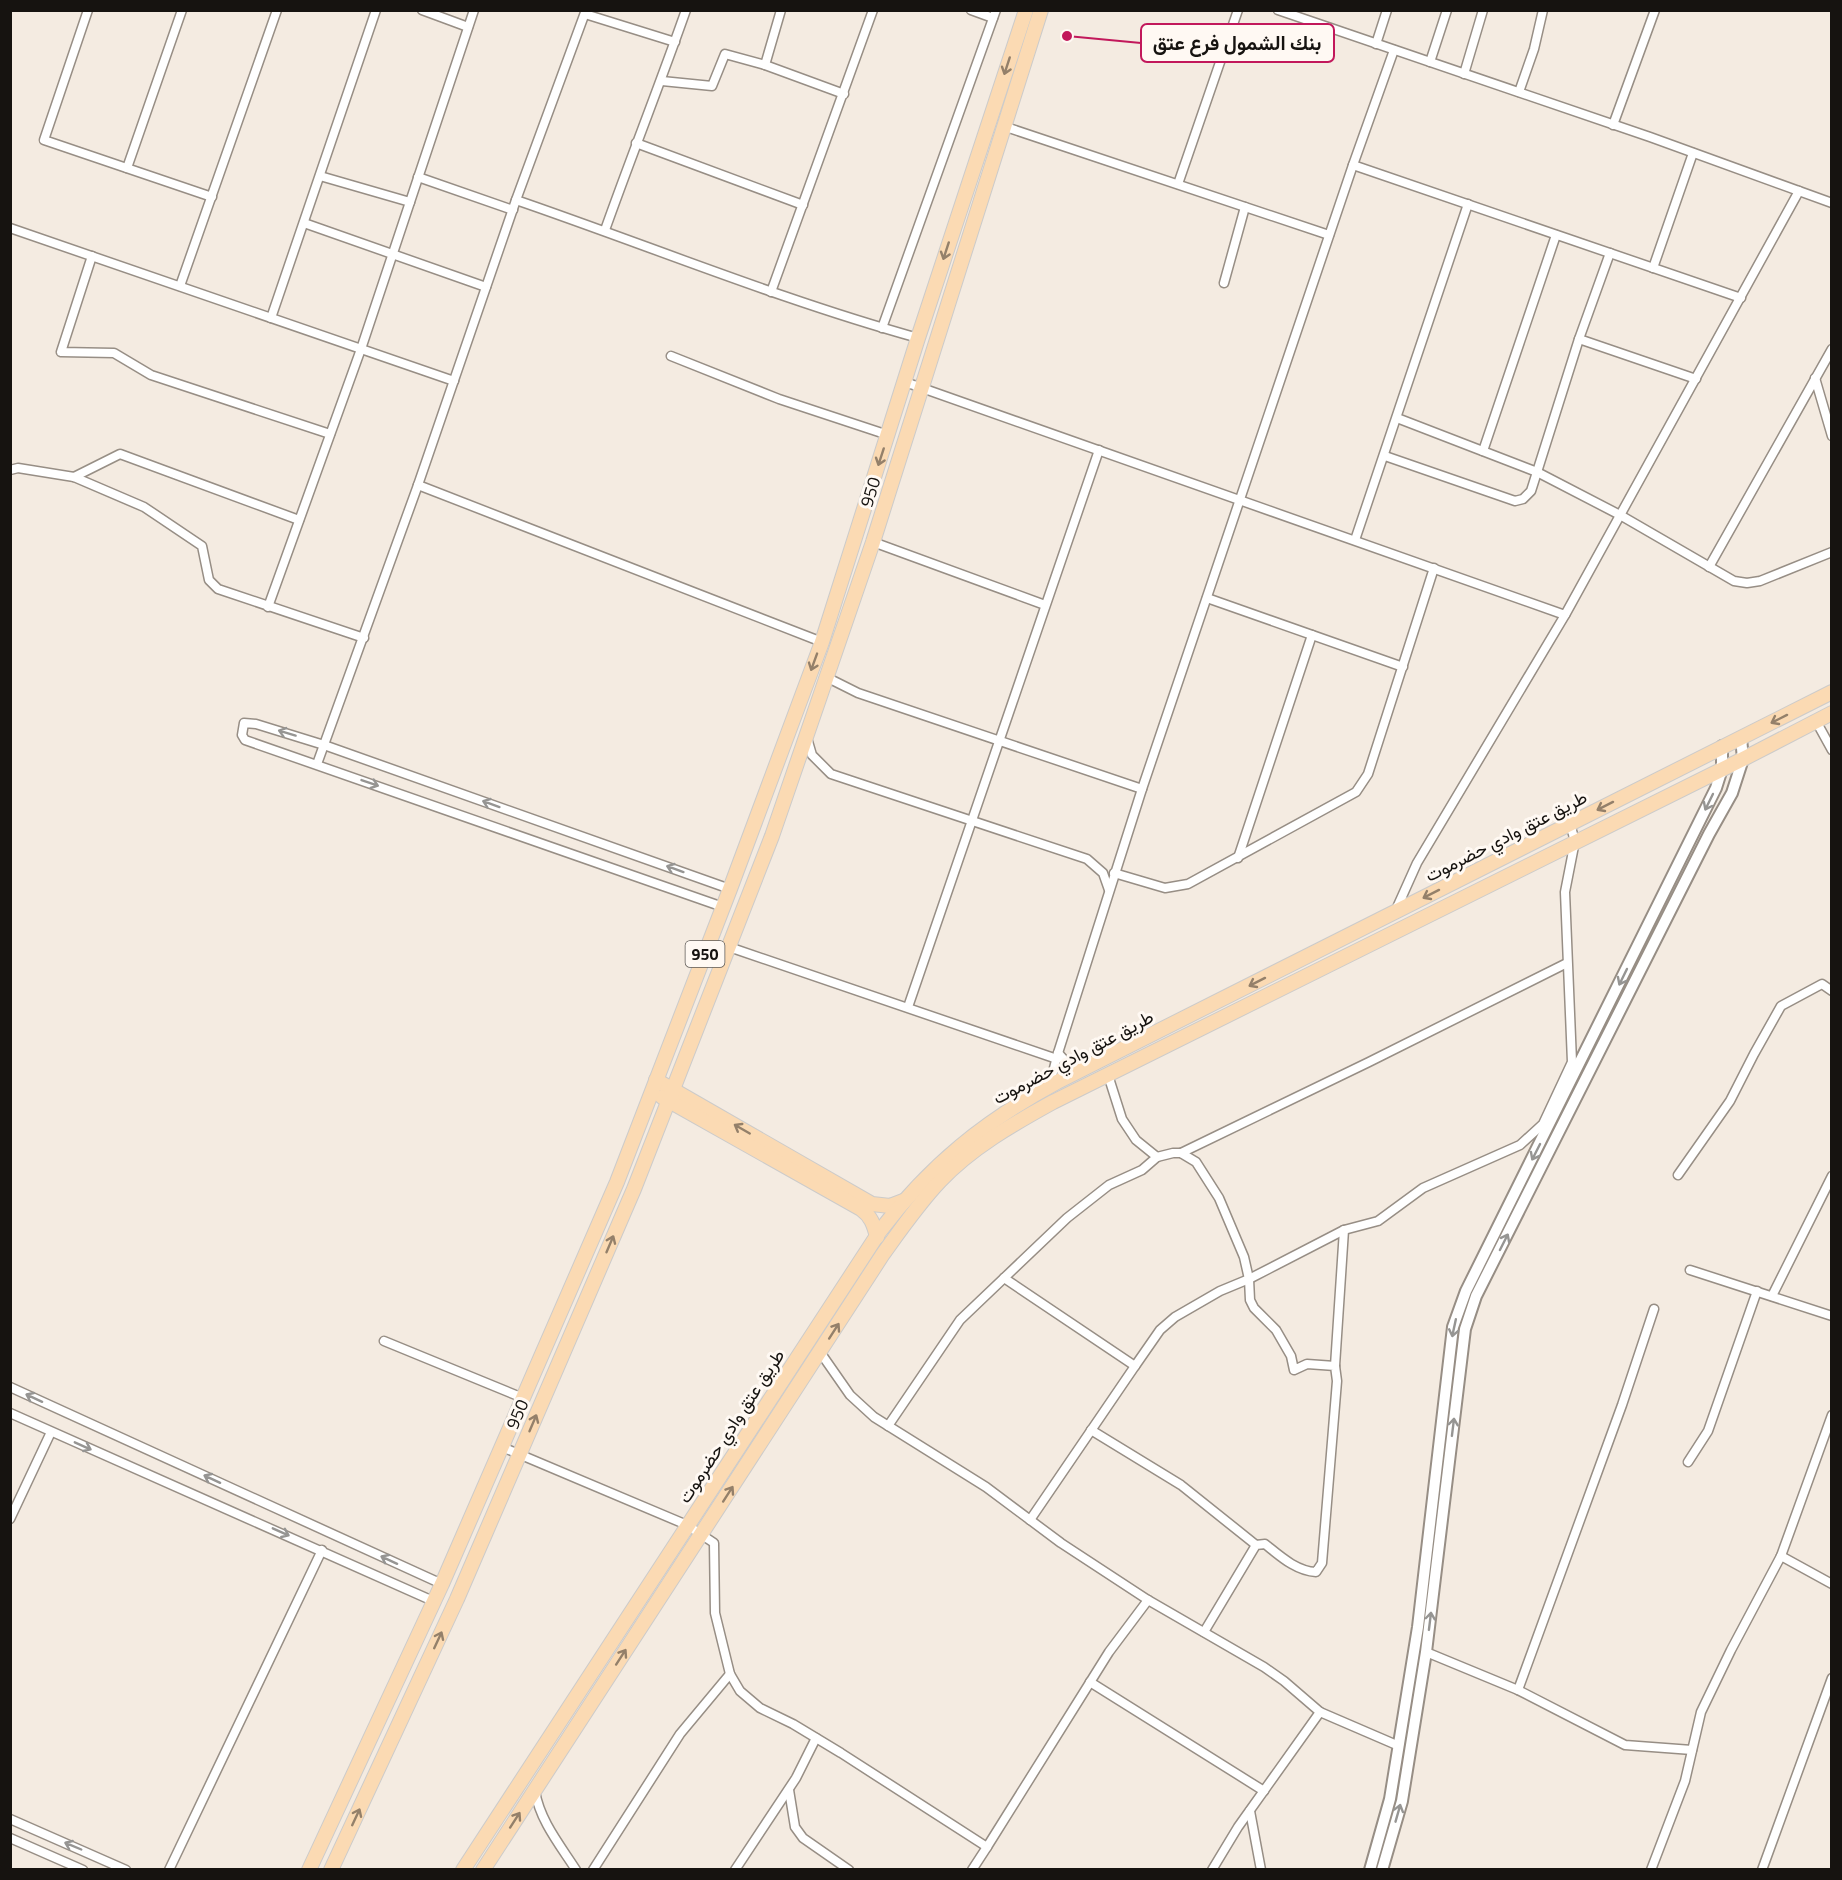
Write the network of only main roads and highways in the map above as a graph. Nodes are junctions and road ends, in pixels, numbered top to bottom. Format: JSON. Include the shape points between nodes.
{"nodes":[{"id":1,"x":1026,"y":10,"type":"edge"},
{"id":2,"x":1041,"y":10,"type":"edge"},
{"id":3,"x":1832,"y":692,"type":"edge"},
{"id":4,"x":1832,"y":713,"type":"edge"},
{"id":5,"x":654,"y":1086,"type":"junction"},
{"id":6,"x":671,"y":1095,"type":"junction"},
{"id":7,"x":970,"y":1136,"type":"junction"},
{"id":8,"x":979,"y":1148,"type":"junction"},
{"id":9,"x":904,"y":1200,"type":"junction"},
{"id":10,"x":877,"y":1237,"type":"junction"},
{"id":11,"x":309,"y":1869,"type":"edge"},
{"id":12,"x":331,"y":1869,"type":"edge"},
{"id":13,"x":463,"y":1869,"type":"edge"},
{"id":14,"x":483,"y":1869,"type":"edge"}],
"edges":[{"from":1,"to":5,"type":"main road","number":"950","one_way":true,"via":[[822,642]]},
{"from":2,"to":6,"type":"main road","name":"950","number":"950","via":[[807,738]]},
{"from":3,"to":7,"type":"main road","name":"طريق عتق وادي حضرموت","one_way":true,"via":[[1084,1068]]},
{"from":4,"to":8,"type":"main road","name":"طريق عتق وادي حضرموت","via":[[1031,1114]]},
{"from":5,"to":6,"type":"main road"},
{"from":5,"to":11,"type":"main road","number":"950","via":[[617,1182],[442,1584]]},
{"from":9,"to":6,"type":"main road","one_way":true,"via":[[890,1206],[872,1204]]},
{"from":6,"to":10,"type":"main road","via":[[861,1209],[873,1223]]},
{"from":12,"to":6,"type":"main road","name":"950","number":"950","one_way":true,"via":[[458,1599]]},
{"from":7,"to":8,"type":"main road"},
{"from":7,"to":9,"type":"main road","name":"طريق عتق وادي حضرموت"},
{"from":14,"to":8,"type":"main road","name":"طريق عتق وادي حضرموت","one_way":true,"via":[[883,1254],[940,1180]]},
{"from":9,"to":10,"type":"main road","name":"طريق عتق وادي حضرموت"},
{"from":10,"to":13,"type":"main road","name":"طريق عتق وادي حضرموت"}]}
